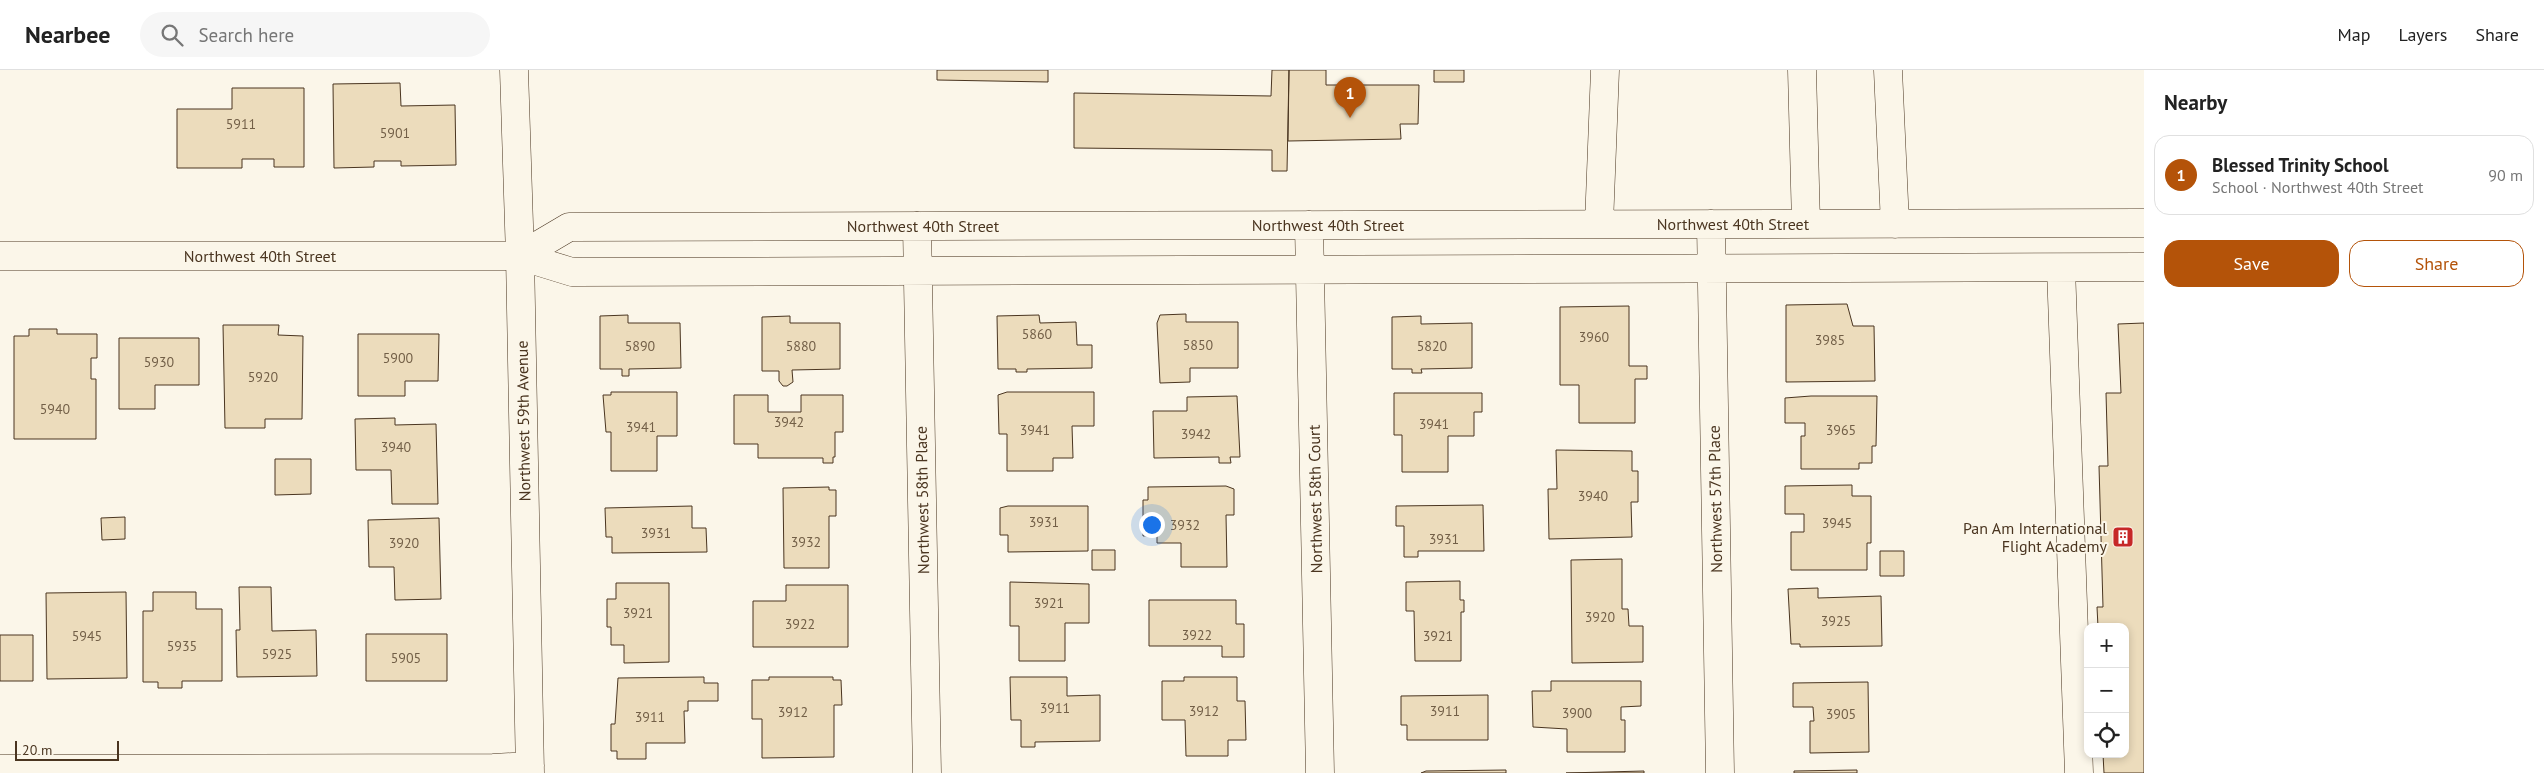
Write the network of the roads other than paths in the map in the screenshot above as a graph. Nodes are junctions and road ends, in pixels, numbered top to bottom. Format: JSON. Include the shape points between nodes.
{"nodes":[{"id":1,"x":514,"y":70,"type":"edge"},
{"id":2,"x":1605,"y":70,"type":"edge"},
{"id":3,"x":1802,"y":70,"type":"edge"},
{"id":4,"x":1888,"y":70,"type":"edge"},
{"id":5,"x":2144,"y":223,"type":"edge"},
{"id":6,"x":1599,"y":224,"type":"junction"},
{"id":7,"x":1711,"y":224,"type":"junction"},
{"id":8,"x":1806,"y":224,"type":"junction"},
{"id":9,"x":1895,"y":224,"type":"junction"},
{"id":10,"x":1309,"y":225,"type":"junction"},
{"id":11,"x":917,"y":226,"type":"junction"},
{"id":12,"x":0,"y":256,"type":"edge"},
{"id":13,"x":520,"y":256,"type":"junction"},
{"id":14,"x":2061,"y":268,"type":"junction"},
{"id":15,"x":2144,"y":268,"type":"edge"},
{"id":16,"x":1712,"y":269,"type":"junction"},
{"id":17,"x":1310,"y":270,"type":"junction"},
{"id":18,"x":917,"y":271,"type":"junction"},
{"id":19,"x":0,"y":768,"type":"edge"},
{"id":20,"x":530,"y":769,"type":"edge"},
{"id":21,"x":927,"y":773,"type":"edge"},
{"id":22,"x":1320,"y":773,"type":"edge"},
{"id":23,"x":1720,"y":773,"type":"edge"},
{"id":24,"x":2078,"y":773,"type":"edge"}],
"edges":[{"from":1,"to":13,"type":"street","name":"Northwest 59th Avenue"},
{"from":2,"to":6,"type":"street"},
{"from":3,"to":8,"type":"street"},
{"from":4,"to":9,"type":"street"},
{"from":5,"to":9,"type":"street","name":"Northwest 40th Street"},
{"from":6,"to":7,"type":"street","name":"Northwest 40th Street"},
{"from":6,"to":10,"type":"street","name":"Northwest 40th Street"},
{"from":7,"to":8,"type":"street","name":"Northwest 40th Street"},
{"from":7,"to":16,"type":"street","name":"Northwest 57th Place"},
{"from":8,"to":9,"type":"street","name":"Northwest 40th Street"},
{"from":10,"to":11,"type":"street","name":"Northwest 40th Street"},
{"from":10,"to":17,"type":"street","name":"Northwest 58th Court"},
{"from":11,"to":13,"type":"street","name":"Northwest 40th Street","via":[[569,227]]},
{"from":11,"to":18,"type":"street","name":"Northwest 58th Place"},
{"from":12,"to":13,"type":"street","name":"Northwest 40th Street"},
{"from":13,"to":18,"type":"street","name":"Northwest 40th Street","via":[[572,272]]},
{"from":13,"to":20,"type":"street","name":"Northwest 59th Avenue"},
{"from":14,"to":15,"type":"street","name":"Northwest 40th Street"},
{"from":14,"to":16,"type":"street","name":"Northwest 40th Street"},
{"from":14,"to":24,"type":"street"},
{"from":16,"to":17,"type":"street","name":"Northwest 40th Street"},
{"from":16,"to":23,"type":"street","name":"Northwest 57th Place"},
{"from":17,"to":18,"type":"street","name":"Northwest 40th Street"},
{"from":17,"to":22,"type":"street","name":"Northwest 58th Court"},
{"from":18,"to":21,"type":"street","name":"Northwest 58th Place"},
{"from":19,"to":20,"type":"street"}]}
